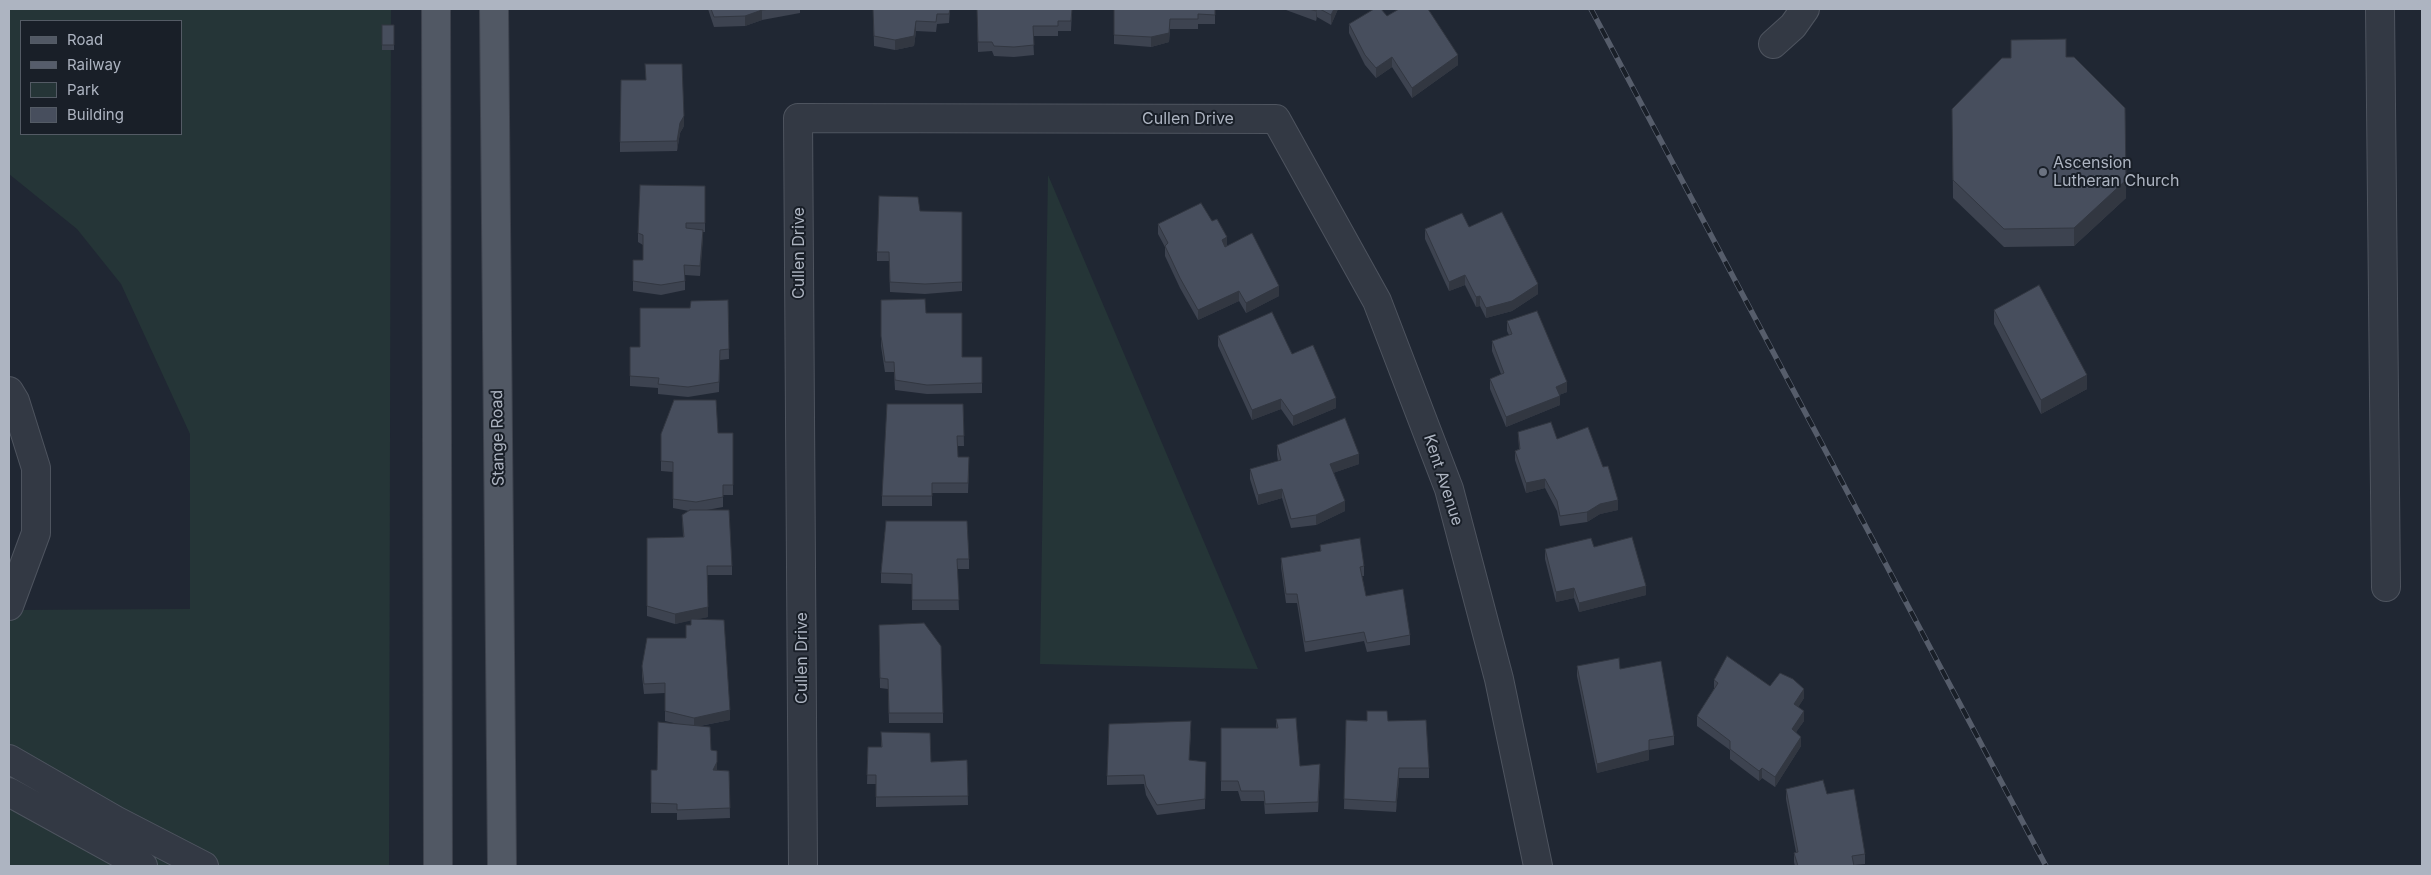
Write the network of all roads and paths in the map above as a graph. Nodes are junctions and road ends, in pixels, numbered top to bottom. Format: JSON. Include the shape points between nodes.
{"nodes":[{"id":1,"x":436,"y":9,"type":"edge"},
{"id":2,"x":494,"y":9,"type":"edge"},
{"id":3,"x":1805,"y":9,"type":"edge"},
{"id":4,"x":2380,"y":9,"type":"edge"},
{"id":5,"x":1773,"y":44,"type":"dead end"},
{"id":6,"x":1276,"y":119,"type":"joint"},
{"id":7,"x":9,"y":391,"type":"edge"},
{"id":8,"x":2386,"y":587,"type":"dead end"},
{"id":9,"x":9,"y":606,"type":"edge"},
{"id":10,"x":9,"y":759,"type":"edge"},
{"id":11,"x":9,"y":792,"type":"edge"},
{"id":12,"x":143,"y":866,"type":"edge"},
{"id":13,"x":204,"y":866,"type":"edge"},
{"id":14,"x":438,"y":866,"type":"edge"},
{"id":15,"x":502,"y":866,"type":"edge"},
{"id":16,"x":803,"y":866,"type":"edge"},
{"id":17,"x":1538,"y":866,"type":"edge"}],
"edges":[{"from":1,"to":14,"type":"main road"},
{"from":2,"to":15,"type":"main road","name":"Stange Road"},
{"from":3,"to":5,"type":"street","via":[[1793,26]]},
{"from":4,"to":8,"type":"street"},
{"from":6,"to":16,"type":"street","name":"Cullen Drive","via":[[798,118]]},
{"from":6,"to":17,"type":"street","name":"Kent Avenue","via":[[1377,301],[1449,489],[1499,679]]},
{"from":7,"to":9,"type":"street","via":[[36,468],[36,533]]},
{"from":10,"to":13,"type":"street"},
{"from":11,"to":12,"type":"street"}]}
